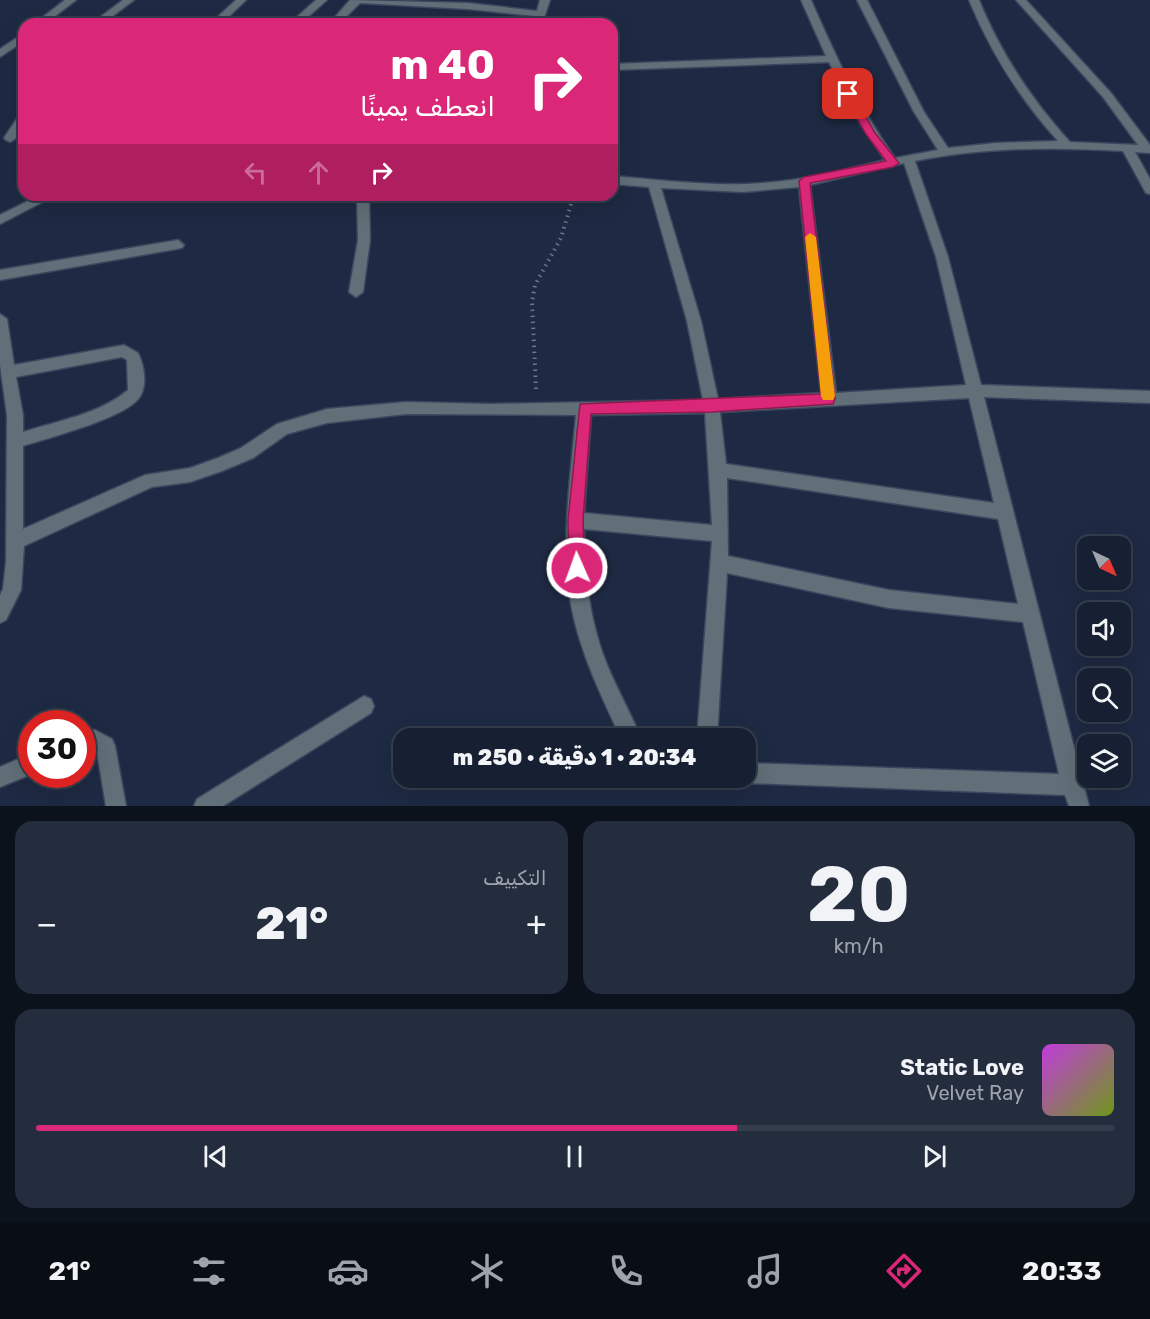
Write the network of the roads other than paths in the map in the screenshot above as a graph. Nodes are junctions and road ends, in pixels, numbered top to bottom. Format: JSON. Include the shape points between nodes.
{"nodes":[{"id":1,"x":71,"y":0,"type":"edge"},
{"id":2,"x":129,"y":0,"type":"edge"},
{"id":3,"x":241,"y":0,"type":"edge"},
{"id":4,"x":322,"y":0,"type":"edge"},
{"id":5,"x":357,"y":0,"type":"edge"},
{"id":6,"x":545,"y":0,"type":"edge"},
{"id":7,"x":806,"y":0,"type":"edge"},
{"id":8,"x":862,"y":0,"type":"edge"},
{"id":9,"x":974,"y":0,"type":"edge"},
{"id":10,"x":1021,"y":0,"type":"edge"},
{"id":11,"x":414,"y":2,"type":"edge"},
{"id":12,"x":47,"y":18,"type":"edge"},
{"id":13,"x":104,"y":18,"type":"edge"},
{"id":14,"x":222,"y":18,"type":"edge"},
{"id":15,"x":301,"y":18,"type":"edge"},
{"id":16,"x":340,"y":18,"type":"edge"},
{"id":17,"x":531,"y":18,"type":"edge"},
{"id":18,"x":538,"y":18,"type":"edge"},
{"id":19,"x":18,"y":40,"type":"edge"},
{"id":20,"x":0,"y":54,"type":"edge"},
{"id":21,"x":831,"y":59,"type":"junction"},
{"id":22,"x":618,"y":67,"type":"edge"},
{"id":23,"x":18,"y":122,"type":"edge"},
{"id":24,"x":5,"y":136,"type":"edge"},
{"id":25,"x":1068,"y":146,"type":"junction"},
{"id":26,"x":1127,"y":148,"type":"junction"},
{"id":27,"x":1148,"y":149,"type":"edge"},
{"id":28,"x":945,"y":152,"type":"junction"},
{"id":29,"x":901,"y":162,"type":"junction"},
{"id":30,"x":618,"y":180,"type":"edge"},
{"id":31,"x":804,"y":181,"type":"junction"},
{"id":32,"x":654,"y":183,"type":"junction"},
{"id":33,"x":1150,"y":190,"type":"edge"},
{"id":34,"x":38,"y":201,"type":"edge"},
{"id":35,"x":363,"y":201,"type":"edge"},
{"id":36,"x":0,"y":220,"type":"edge"},
{"id":37,"x":178,"y":245,"type":"dead end"},
{"id":38,"x":0,"y":275,"type":"edge"},
{"id":39,"x":356,"y":292,"type":"dead end"},
{"id":40,"x":1,"y":327,"type":"edge"},
{"id":41,"x":9,"y":372,"type":"junction"},
{"id":42,"x":976,"y":391,"type":"junction"},
{"id":43,"x":1150,"y":397,"type":"edge"},
{"id":44,"x":829,"y":399,"type":"junction"},
{"id":45,"x":712,"y":406,"type":"junction"},
{"id":46,"x":585,"y":408,"type":"junction"},
{"id":47,"x":14,"y":442,"type":"junction"},
{"id":48,"x":719,"y":471,"type":"junction"},
{"id":49,"x":1006,"y":512,"type":"junction"},
{"id":50,"x":575,"y":520,"type":"junction"},
{"id":51,"x":721,"y":534,"type":"junction"},
{"id":52,"x":15,"y":541,"type":"junction"},
{"id":53,"x":719,"y":563,"type":"junction"},
{"id":54,"x":0,"y":614,"type":"edge"},
{"id":55,"x":1030,"y":614,"type":"junction"},
{"id":56,"x":364,"y":706,"type":"dead end"},
{"id":57,"x":627,"y":728,"type":"edge"},
{"id":58,"x":708,"y":728,"type":"edge"},
{"id":59,"x":96,"y":741,"type":"edge"},
{"id":60,"x":18,"y":769,"type":"edge"},
{"id":61,"x":756,"y":773,"type":"edge"},
{"id":62,"x":0,"y":777,"type":"edge"},
{"id":63,"x":1072,"y":785,"type":"junction"},
{"id":64,"x":116,"y":806,"type":"edge"},
{"id":65,"x":204,"y":806,"type":"edge"},
{"id":66,"x":1079,"y":806,"type":"edge"}],
"edges":[{"from":1,"to":12,"type":"street"},
{"from":2,"to":13,"type":"street"},
{"from":3,"to":14,"type":"street"},
{"from":4,"to":15,"type":"street"},
{"from":5,"to":11,"type":"street"},
{"from":5,"to":16,"type":"street"},
{"from":6,"to":18,"type":"street"},
{"from":7,"to":21,"type":"street"},
{"from":8,"to":28,"type":"street","via":[[919,112]]},
{"from":9,"to":25,"type":"street","via":[[993,44],[1022,93]]},
{"from":10,"to":27,"type":"street","via":[[1121,111]]},
{"from":11,"to":17,"type":"street"},
{"from":19,"to":20,"type":"street"},
{"from":21,"to":22,"type":"street"},
{"from":21,"to":29,"type":"street","via":[[862,120]]},
{"from":23,"to":24,"type":"street"},
{"from":25,"to":26,"type":"street"},
{"from":25,"to":28,"type":"street"},
{"from":26,"to":27,"type":"street"},
{"from":26,"to":33,"type":"street"},
{"from":28,"to":29,"type":"street"},
{"from":29,"to":31,"type":"street"},
{"from":29,"to":42,"type":"street","via":[[942,256]]},
{"from":30,"to":32,"type":"street"},
{"from":31,"to":32,"type":"street","via":[[741,187]]},
{"from":31,"to":44,"type":"street"},
{"from":32,"to":45,"type":"street","via":[[681,271]]},
{"from":34,"to":36,"type":"street"},
{"from":35,"to":39,"type":"street","via":[[364,240]]},
{"from":37,"to":38,"type":"street"},
{"from":40,"to":41,"type":"street"},
{"from":41,"to":47,"type":"street"},
{"from":41,"to":47,"type":"street","via":[[124,351],[134,357],[137,387],[128,399],[107,410]]},
{"from":42,"to":43,"type":"street"},
{"from":42,"to":44,"type":"street"},
{"from":42,"to":49,"type":"street"},
{"from":44,"to":45,"type":"street"},
{"from":45,"to":46,"type":"street"},
{"from":45,"to":48,"type":"street"},
{"from":46,"to":50,"type":"street"},
{"from":46,"to":52,"type":"street","via":[[406,408],[309,420],[282,429],[235,459],[190,475],[151,480]]},
{"from":47,"to":52,"type":"street"},
{"from":48,"to":49,"type":"street"},
{"from":48,"to":51,"type":"street"},
{"from":49,"to":55,"type":"street"},
{"from":50,"to":51,"type":"street"},
{"from":50,"to":57,"type":"street","via":[[581,610],[610,694]]},
{"from":51,"to":53,"type":"street"},
{"from":52,"to":54,"type":"street","via":[[12,590]]},
{"from":53,"to":55,"type":"street","via":[[889,599]]},
{"from":53,"to":58,"type":"street"},
{"from":55,"to":63,"type":"street"},
{"from":56,"to":65,"type":"street"},
{"from":59,"to":64,"type":"street","via":[[105,746],[110,759]]},
{"from":60,"to":62,"type":"street"},
{"from":61,"to":63,"type":"street"},
{"from":63,"to":66,"type":"street"}]}
